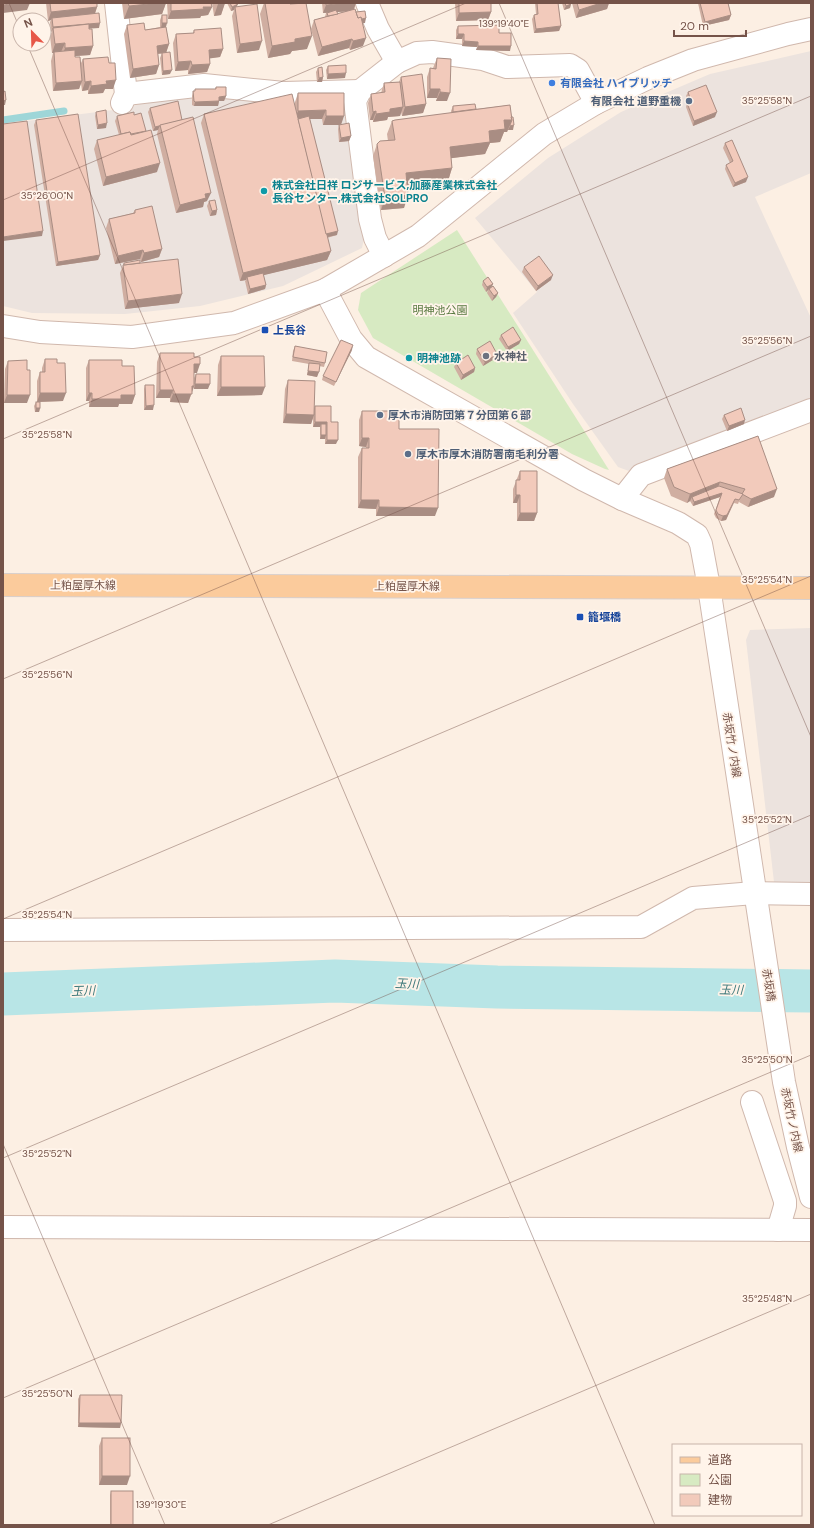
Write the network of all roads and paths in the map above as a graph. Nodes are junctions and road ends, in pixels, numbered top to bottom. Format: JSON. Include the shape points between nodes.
{"nodes":[{"id":1,"x":116,"y":3,"type":"edge"},
{"id":2,"x":367,"y":3,"type":"edge"},
{"id":3,"x":811,"y":29,"type":"edge"},
{"id":4,"x":397,"y":62,"type":"junction"},
{"id":5,"x":360,"y":91,"type":"junction"},
{"id":6,"x":596,"y":103,"type":"junction"},
{"id":7,"x":384,"y":256,"type":"junction"},
{"id":8,"x":325,"y":290,"type":"junction"},
{"id":9,"x":3,"y":326,"type":"edge"},
{"id":10,"x":811,"y":410,"type":"edge"},
{"id":11,"x":622,"y":499,"type":"junction"},
{"id":12,"x":3,"y":585,"type":"edge"},
{"id":13,"x":709,"y":587,"type":"junction"},
{"id":14,"x":811,"y":588,"type":"edge"},
{"id":15,"x":811,"y":894,"type":"edge"},
{"id":16,"x":755,"y":898,"type":"junction"},
{"id":17,"x":3,"y":930,"type":"edge"},
{"id":18,"x":781,"y":1066,"type":"joint"},
{"id":19,"x":752,"y":1102,"type":"dead end"},
{"id":20,"x":811,"y":1197,"type":"edge"},
{"id":21,"x":3,"y":1227,"type":"edge"},
{"id":22,"x":778,"y":1230,"type":"junction"},
{"id":23,"x":811,"y":1230,"type":"edge"}],
"edges":[{"from":1,"to":5,"type":"street","via":[[124,98],[204,85],[284,93]]},
{"from":2,"to":4,"type":"street"},
{"from":3,"to":6,"type":"street","via":[[693,60]]},
{"from":4,"to":5,"type":"street"},
{"from":4,"to":6,"type":"street","via":[[417,53],[432,52],[483,59],[507,67],[570,65],[578,70]]},
{"from":5,"to":7,"type":"street","via":[[355,101],[370,219],[375,238]]},
{"from":6,"to":7,"type":"street","via":[[544,134],[418,236]]},
{"from":7,"to":8,"type":"street"},
{"from":8,"to":9,"type":"street","via":[[234,323],[132,337],[40,332]]},
{"from":8,"to":11,"type":"street","via":[[351,339],[366,357]]},
{"from":10,"to":11,"type":"street","via":[[641,475]]},
{"from":11,"to":13,"type":"street","name":"赤坂竹ノ内線","via":[[678,523],[697,535]]},
{"from":12,"to":13,"type":"main road","name":"上粕屋厚木線"},
{"from":13,"to":14,"type":"main road","name":"上粕屋厚木線"},
{"from":13,"to":16,"type":"street","name":"赤坂竹ノ内線"},
{"from":15,"to":16,"type":"street"},
{"from":16,"to":17,"type":"street","via":[[693,898],[641,927]]},
{"from":16,"to":18,"type":"street","name":"赤坂橋"},
{"from":18,"to":20,"type":"street","name":"赤坂竹ノ内線"},
{"from":19,"to":22,"type":"street","via":[[785,1201]]},
{"from":21,"to":22,"type":"street"},
{"from":22,"to":23,"type":"street"}]}
